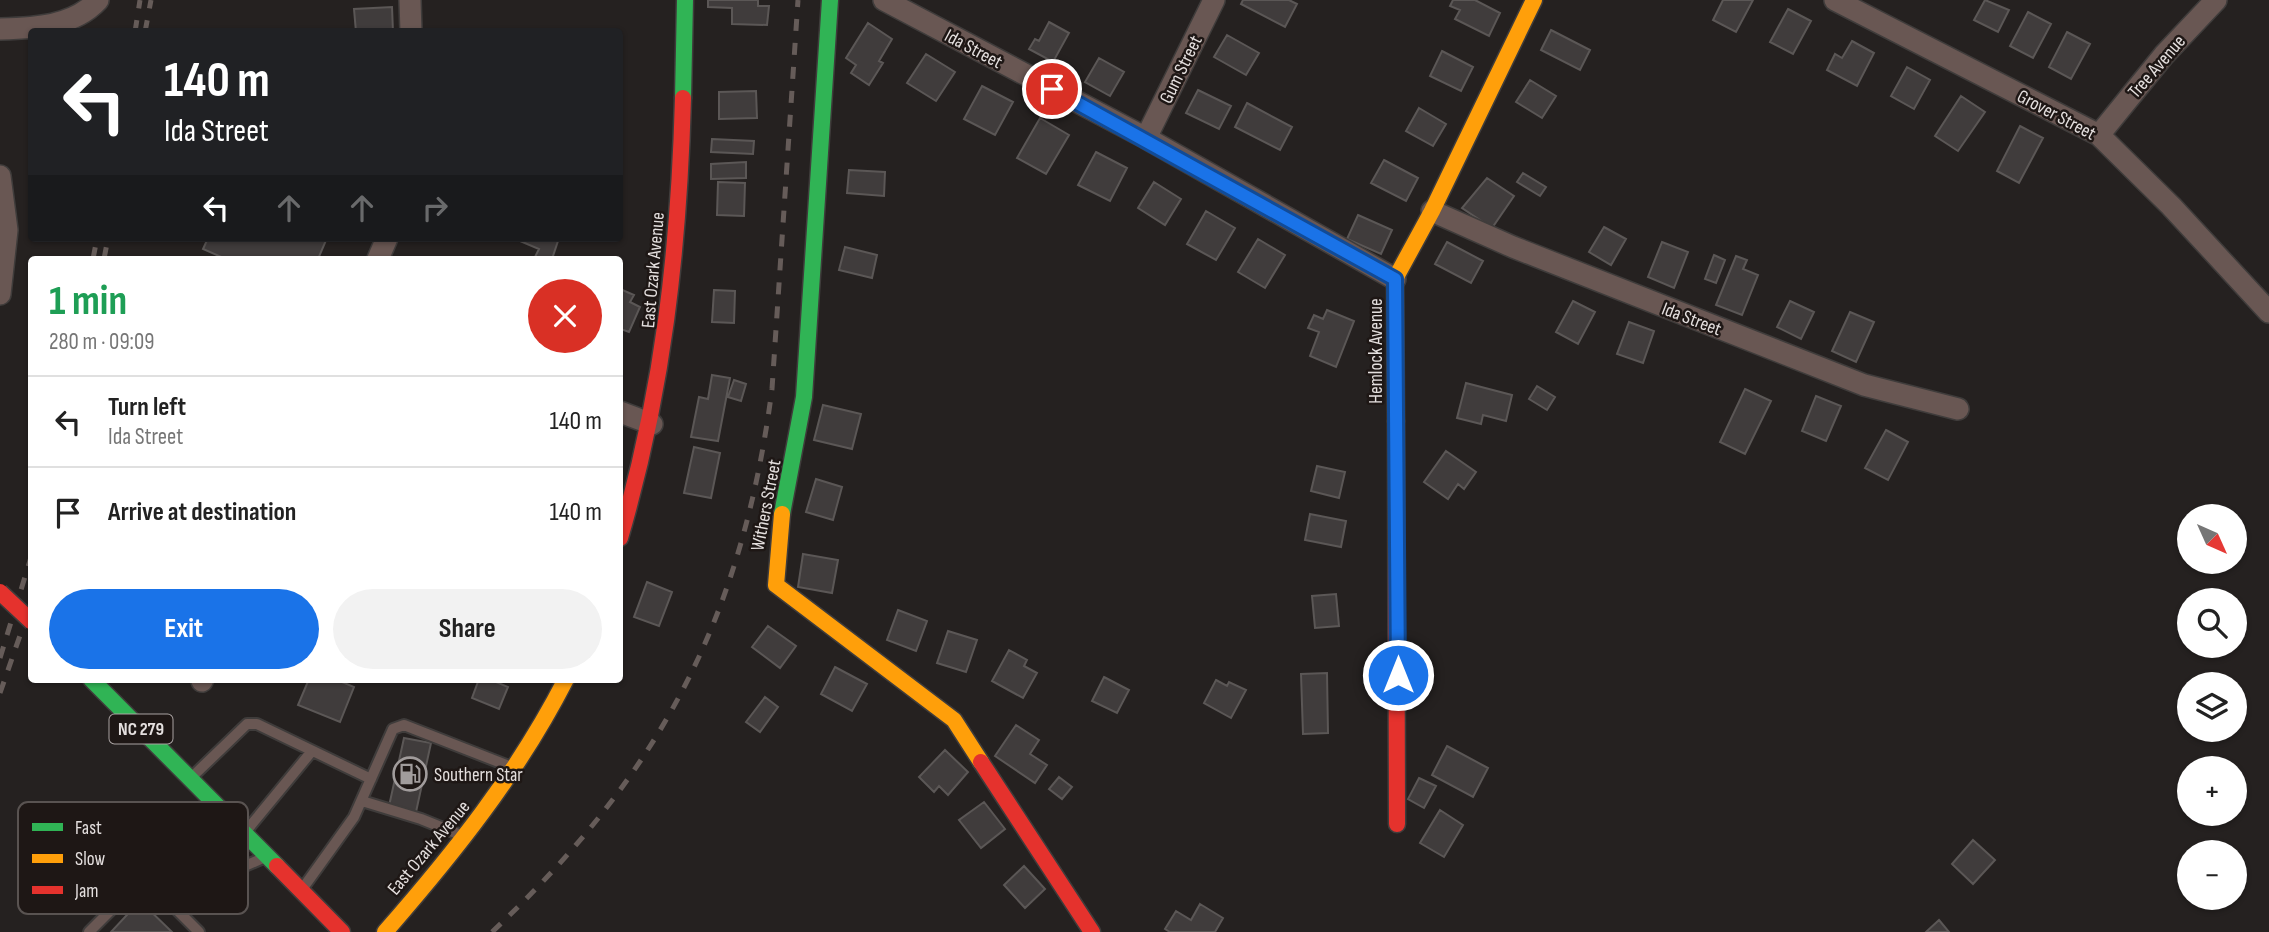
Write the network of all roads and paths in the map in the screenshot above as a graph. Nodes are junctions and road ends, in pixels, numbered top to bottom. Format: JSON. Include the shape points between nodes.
{"nodes":[{"id":1,"x":98,"y":0,"type":"edge"},
{"id":2,"x":410,"y":0,"type":"edge"},
{"id":3,"x":685,"y":0,"type":"edge"},
{"id":4,"x":830,"y":0,"type":"edge"},
{"id":5,"x":884,"y":0,"type":"edge"},
{"id":6,"x":1214,"y":0,"type":"edge"},
{"id":7,"x":1534,"y":0,"type":"edge"},
{"id":8,"x":1835,"y":0,"type":"edge"},
{"id":9,"x":2216,"y":0,"type":"edge"},
{"id":10,"x":1859,"y":5,"type":"edge"},
{"id":11,"x":28,"y":28,"type":"edge"},
{"id":12,"x":35,"y":28,"type":"edge"},
{"id":13,"x":411,"y":28,"type":"edge"},
{"id":14,"x":0,"y":29,"type":"edge"},
{"id":15,"x":2099,"y":135,"type":"junction"},
{"id":16,"x":1146,"y":138,"type":"junction"},
{"id":17,"x":0,"y":176,"type":"edge"},
{"id":18,"x":1432,"y":211,"type":"junction"},
{"id":19,"x":1395,"y":279,"type":"junction"},
{"id":20,"x":0,"y":294,"type":"edge"},
{"id":21,"x":2269,"y":312,"type":"edge"},
{"id":22,"x":1958,"y":409,"type":"dead end"},
{"id":23,"x":623,"y":413,"type":"edge"},
{"id":24,"x":652,"y":424,"type":"junction"},
{"id":25,"x":623,"y":527,"type":"edge"},
{"id":26,"x":0,"y":592,"type":"edge"},
{"id":27,"x":28,"y":618,"type":"edge"},
{"id":28,"x":95,"y":683,"type":"edge"},
{"id":29,"x":564,"y":683,"type":"edge"},
{"id":30,"x":312,"y":751,"type":"junction"},
{"id":31,"x":516,"y":769,"type":"junction"},
{"id":32,"x":190,"y":779,"type":"junction"},
{"id":33,"x":371,"y":779,"type":"junction"},
{"id":34,"x":362,"y":801,"type":"junction"},
{"id":35,"x":213,"y":802,"type":"edge"},
{"id":36,"x":1397,"y":824,"type":"dead end"},
{"id":37,"x":248,"y":829,"type":"edge"},
{"id":38,"x":465,"y":837,"type":"junction"},
{"id":39,"x":248,"y":838,"type":"edge"},
{"id":40,"x":267,"y":856,"type":"junction"},
{"id":41,"x":248,"y":864,"type":"edge"},
{"id":42,"x":301,"y":890,"type":"junction"},
{"id":43,"x":107,"y":914,"type":"edge"},
{"id":44,"x":181,"y":914,"type":"edge"},
{"id":45,"x":89,"y":932,"type":"edge"},
{"id":46,"x":199,"y":932,"type":"edge"},
{"id":47,"x":342,"y":932,"type":"edge"},
{"id":48,"x":385,"y":932,"type":"edge"},
{"id":49,"x":1092,"y":932,"type":"edge"}],
"edges":[{"from":1,"to":12,"type":"street","via":[[64,21]]},
{"from":2,"to":13,"type":"street"},
{"from":3,"to":24,"type":"street","name":"East Ozark Avenue","via":[[677,236],[667,342]]},
{"from":4,"to":49,"type":"street","name":"Withers Street","via":[[812,314],[800,434],[775,553],[776,585],[954,720]]},
{"from":5,"to":16,"type":"street","name":"Ida Street"},
{"from":6,"to":16,"type":"street","name":"Gum Street"},
{"from":7,"to":18,"type":"street","name":"Hemlock Avenue"},
{"from":8,"to":10,"type":"street","name":"Grover Street"},
{"from":9,"to":15,"type":"street","name":"Tree Avenue"},
{"from":10,"to":15,"type":"street","name":"Grover Street"},
{"from":11,"to":14,"type":"street"},
{"from":15,"to":21,"type":"street","name":"Grover Street"},
{"from":16,"to":19,"type":"street","name":"Ida Street"},
{"from":17,"to":20,"type":"street","via":[[7,230]]},
{"from":18,"to":19,"type":"street","name":"Hemlock Avenue"},
{"from":18,"to":22,"type":"street","name":"Ida Street","via":[[1864,385]]},
{"from":19,"to":36,"type":"street","name":"Hemlock Avenue"},
{"from":23,"to":24,"type":"street"},
{"from":24,"to":25,"type":"street","name":"East Ozark Avenue"},
{"from":26,"to":27,"type":"street","bridge":true},
{"from":28,"to":32,"type":"street","number":"NC 279"},
{"from":29,"to":31,"type":"street","name":"East Ozark Avenue"},
{"from":30,"to":32,"type":"lane","via":[[257,724],[247,724]]},
{"from":30,"to":33,"type":"lane"},
{"from":30,"to":37,"type":"lane"},
{"from":31,"to":33,"type":"lane","via":[[404,725],[393,729]]},
{"from":31,"to":38,"type":"street","name":"East Ozark Avenue"},
{"from":32,"to":35,"type":"street","number":"NC 279"},
{"from":33,"to":34,"type":"lane"},
{"from":34,"to":38,"type":"lane"},
{"from":34,"to":42,"type":"lane"},
{"from":38,"to":48,"type":"street","name":"East Ozark Avenue"},
{"from":39,"to":40,"type":"street","number":"NC 279"},
{"from":40,"to":41,"type":"lane"},
{"from":40,"to":42,"type":"street","number":"NC 279"},
{"from":42,"to":47,"type":"street","number":"NC 279"},
{"from":43,"to":45,"type":"lane"},
{"from":44,"to":46,"type":"lane"}]}
